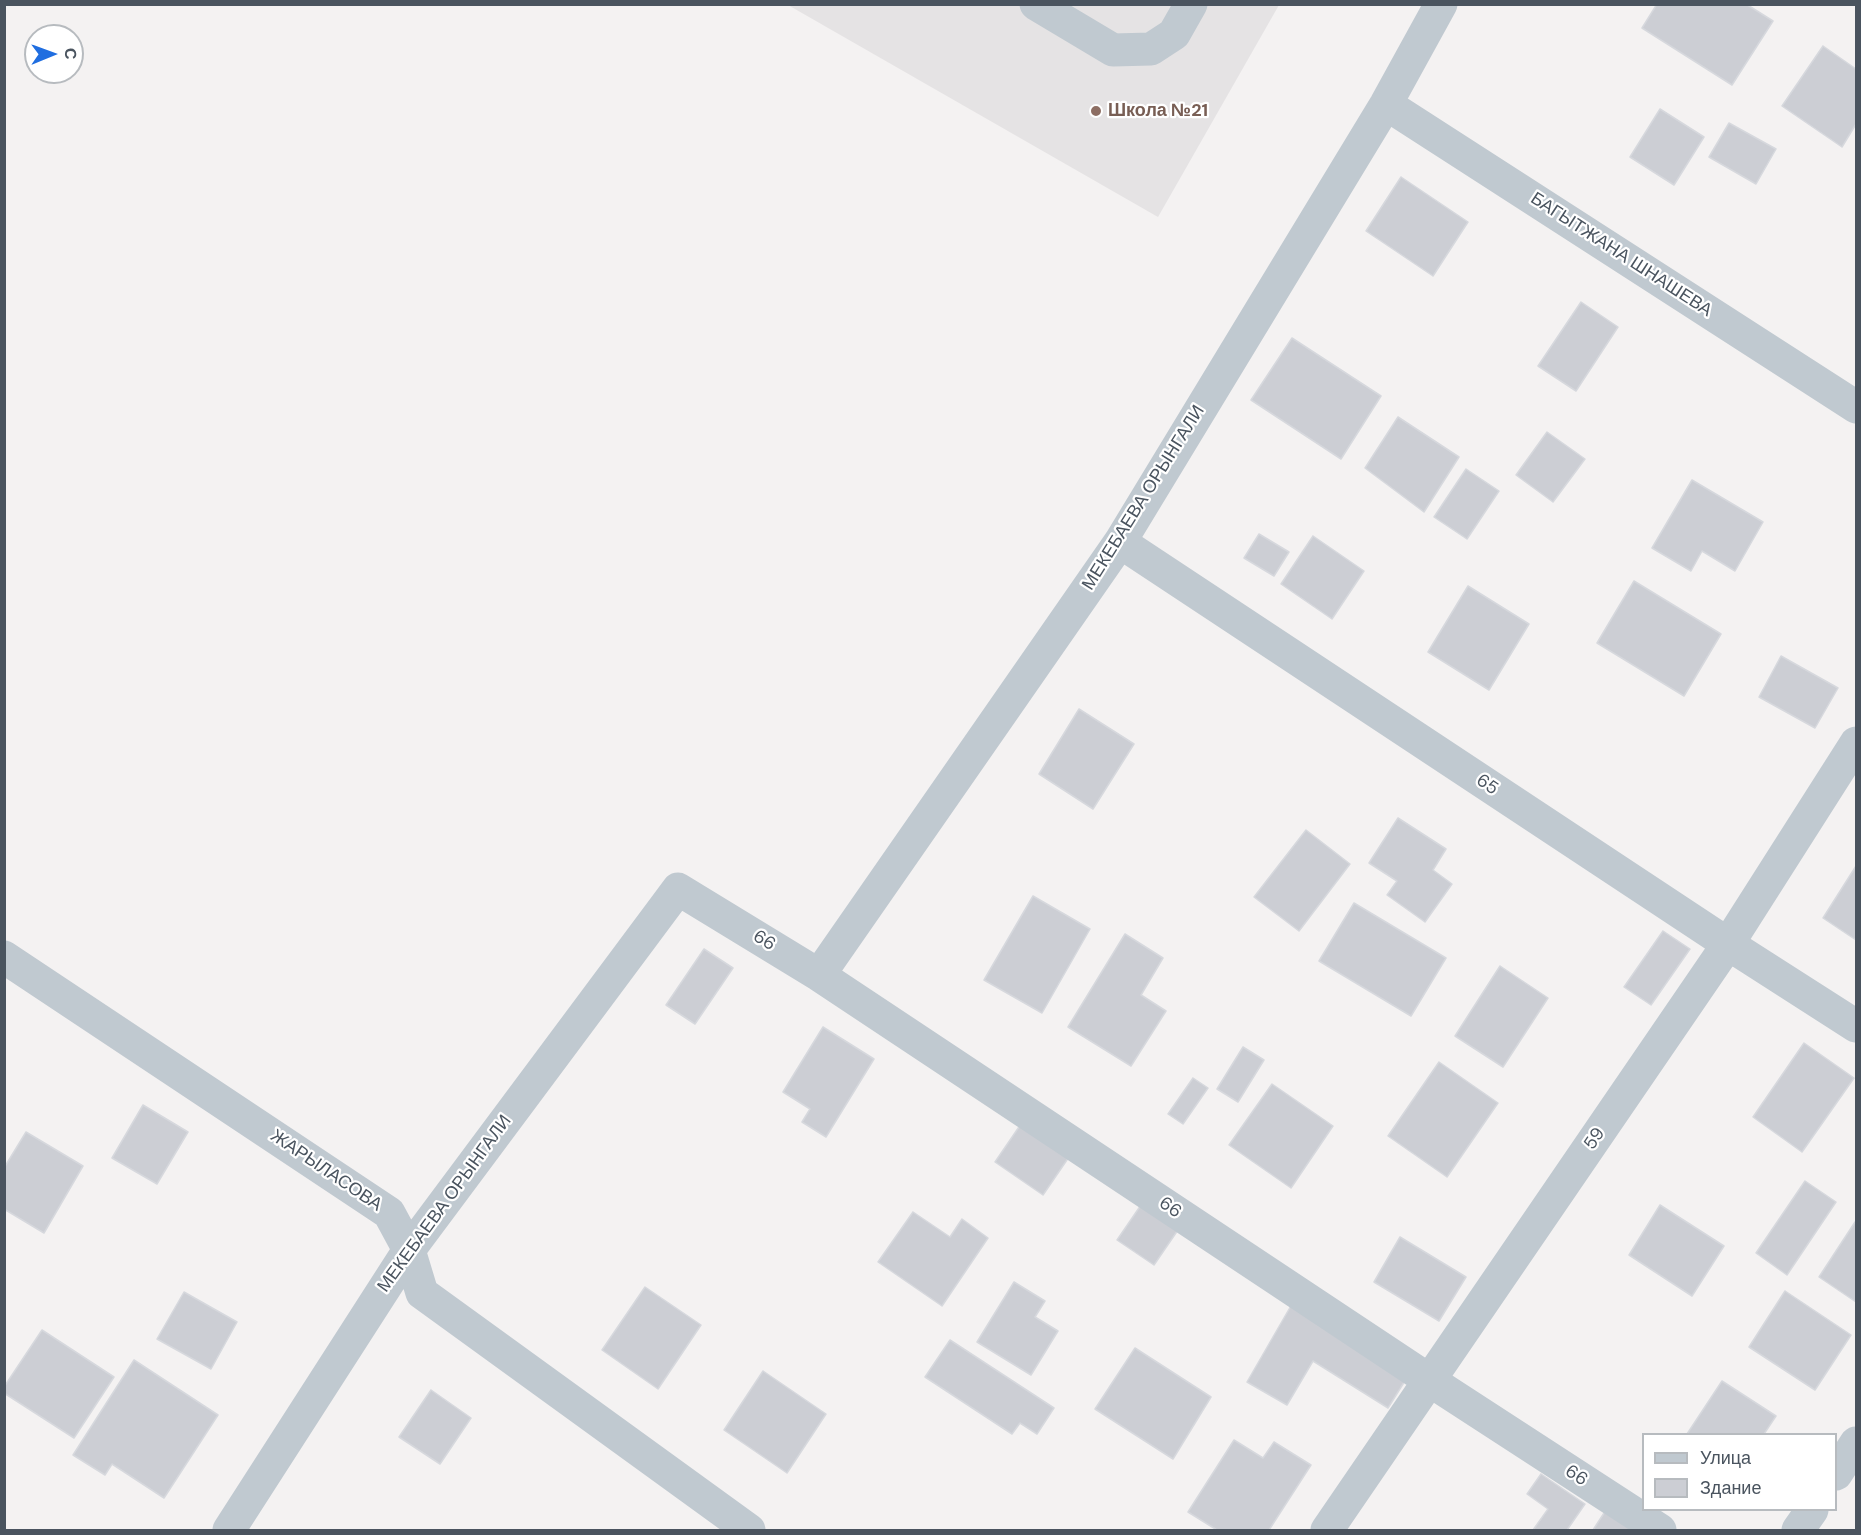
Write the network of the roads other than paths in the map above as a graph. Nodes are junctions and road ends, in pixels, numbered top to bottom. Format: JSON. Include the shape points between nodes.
{"nodes":[{"id":1,"x":1036,"y":4,"type":"edge"},
{"id":2,"x":1191,"y":4,"type":"edge"},
{"id":3,"x":1441,"y":4,"type":"edge"},
{"id":4,"x":1386,"y":104,"type":"junction"},
{"id":5,"x":1857,"y":407,"type":"edge"},
{"id":6,"x":1120,"y":542,"type":"junction"},
{"id":7,"x":1857,"y":743,"type":"edge"},
{"id":8,"x":678,"y":889,"type":"joint"},
{"id":9,"x":1728,"y":944,"type":"junction"},
{"id":10,"x":4,"y":957,"type":"edge"},
{"id":11,"x":819,"y":975,"type":"junction"},
{"id":12,"x":1857,"y":1026,"type":"edge"},
{"id":13,"x":409,"y":1250,"type":"junction"},
{"id":14,"x":1429,"y":1380,"type":"junction"},
{"id":15,"x":1857,"y":1443,"type":"edge"},
{"id":16,"x":1837,"y":1473,"type":"edge"},
{"id":17,"x":1811,"y":1511,"type":"edge"},
{"id":18,"x":229,"y":1530,"type":"edge"},
{"id":19,"x":749,"y":1530,"type":"edge"},
{"id":20,"x":1327,"y":1530,"type":"edge"},
{"id":21,"x":1660,"y":1530,"type":"edge"},
{"id":22,"x":1798,"y":1530,"type":"edge"}],
"edges":[{"from":1,"to":2,"type":"street","via":[[1113,50],[1151,49],[1174,34]]},
{"from":3,"to":4,"type":"street","name":"МЕКЕБАЕВА ОРЫНГАЛИ"},
{"from":4,"to":5,"type":"street","name":"БАГЫТЖАНА ШНАШЕВА"},
{"from":4,"to":6,"type":"street","name":"МЕКЕБАЕВА ОРЫНГАЛИ"},
{"from":6,"to":9,"type":"street","name":"65"},
{"from":6,"to":11,"type":"street","name":"МЕКЕБАЕВА ОРЫНГАЛИ"},
{"from":7,"to":9,"type":"street","name":"59"},
{"from":8,"to":11,"type":"street","name":"66"},
{"from":8,"to":13,"type":"street","name":"МЕКЕБАЕВА ОРЫНГАЛИ"},
{"from":9,"to":12,"type":"street","name":"65"},
{"from":9,"to":14,"type":"street","name":"59"},
{"from":10,"to":13,"type":"street","name":"ЖАРЫЛАСОВА","via":[[389,1213]]},
{"from":11,"to":14,"type":"street","name":"66"},
{"from":13,"to":18,"type":"street","name":"МЕКЕБАЕВА ОРЫНГАЛИ"},
{"from":13,"to":19,"type":"street","name":"ЖАРЫЛАСОВА","via":[[422,1293]]},
{"from":14,"to":20,"type":"street","name":"59"},
{"from":14,"to":21,"type":"street","name":"66"},
{"from":15,"to":16,"type":"street"},
{"from":17,"to":22,"type":"street"}]}
